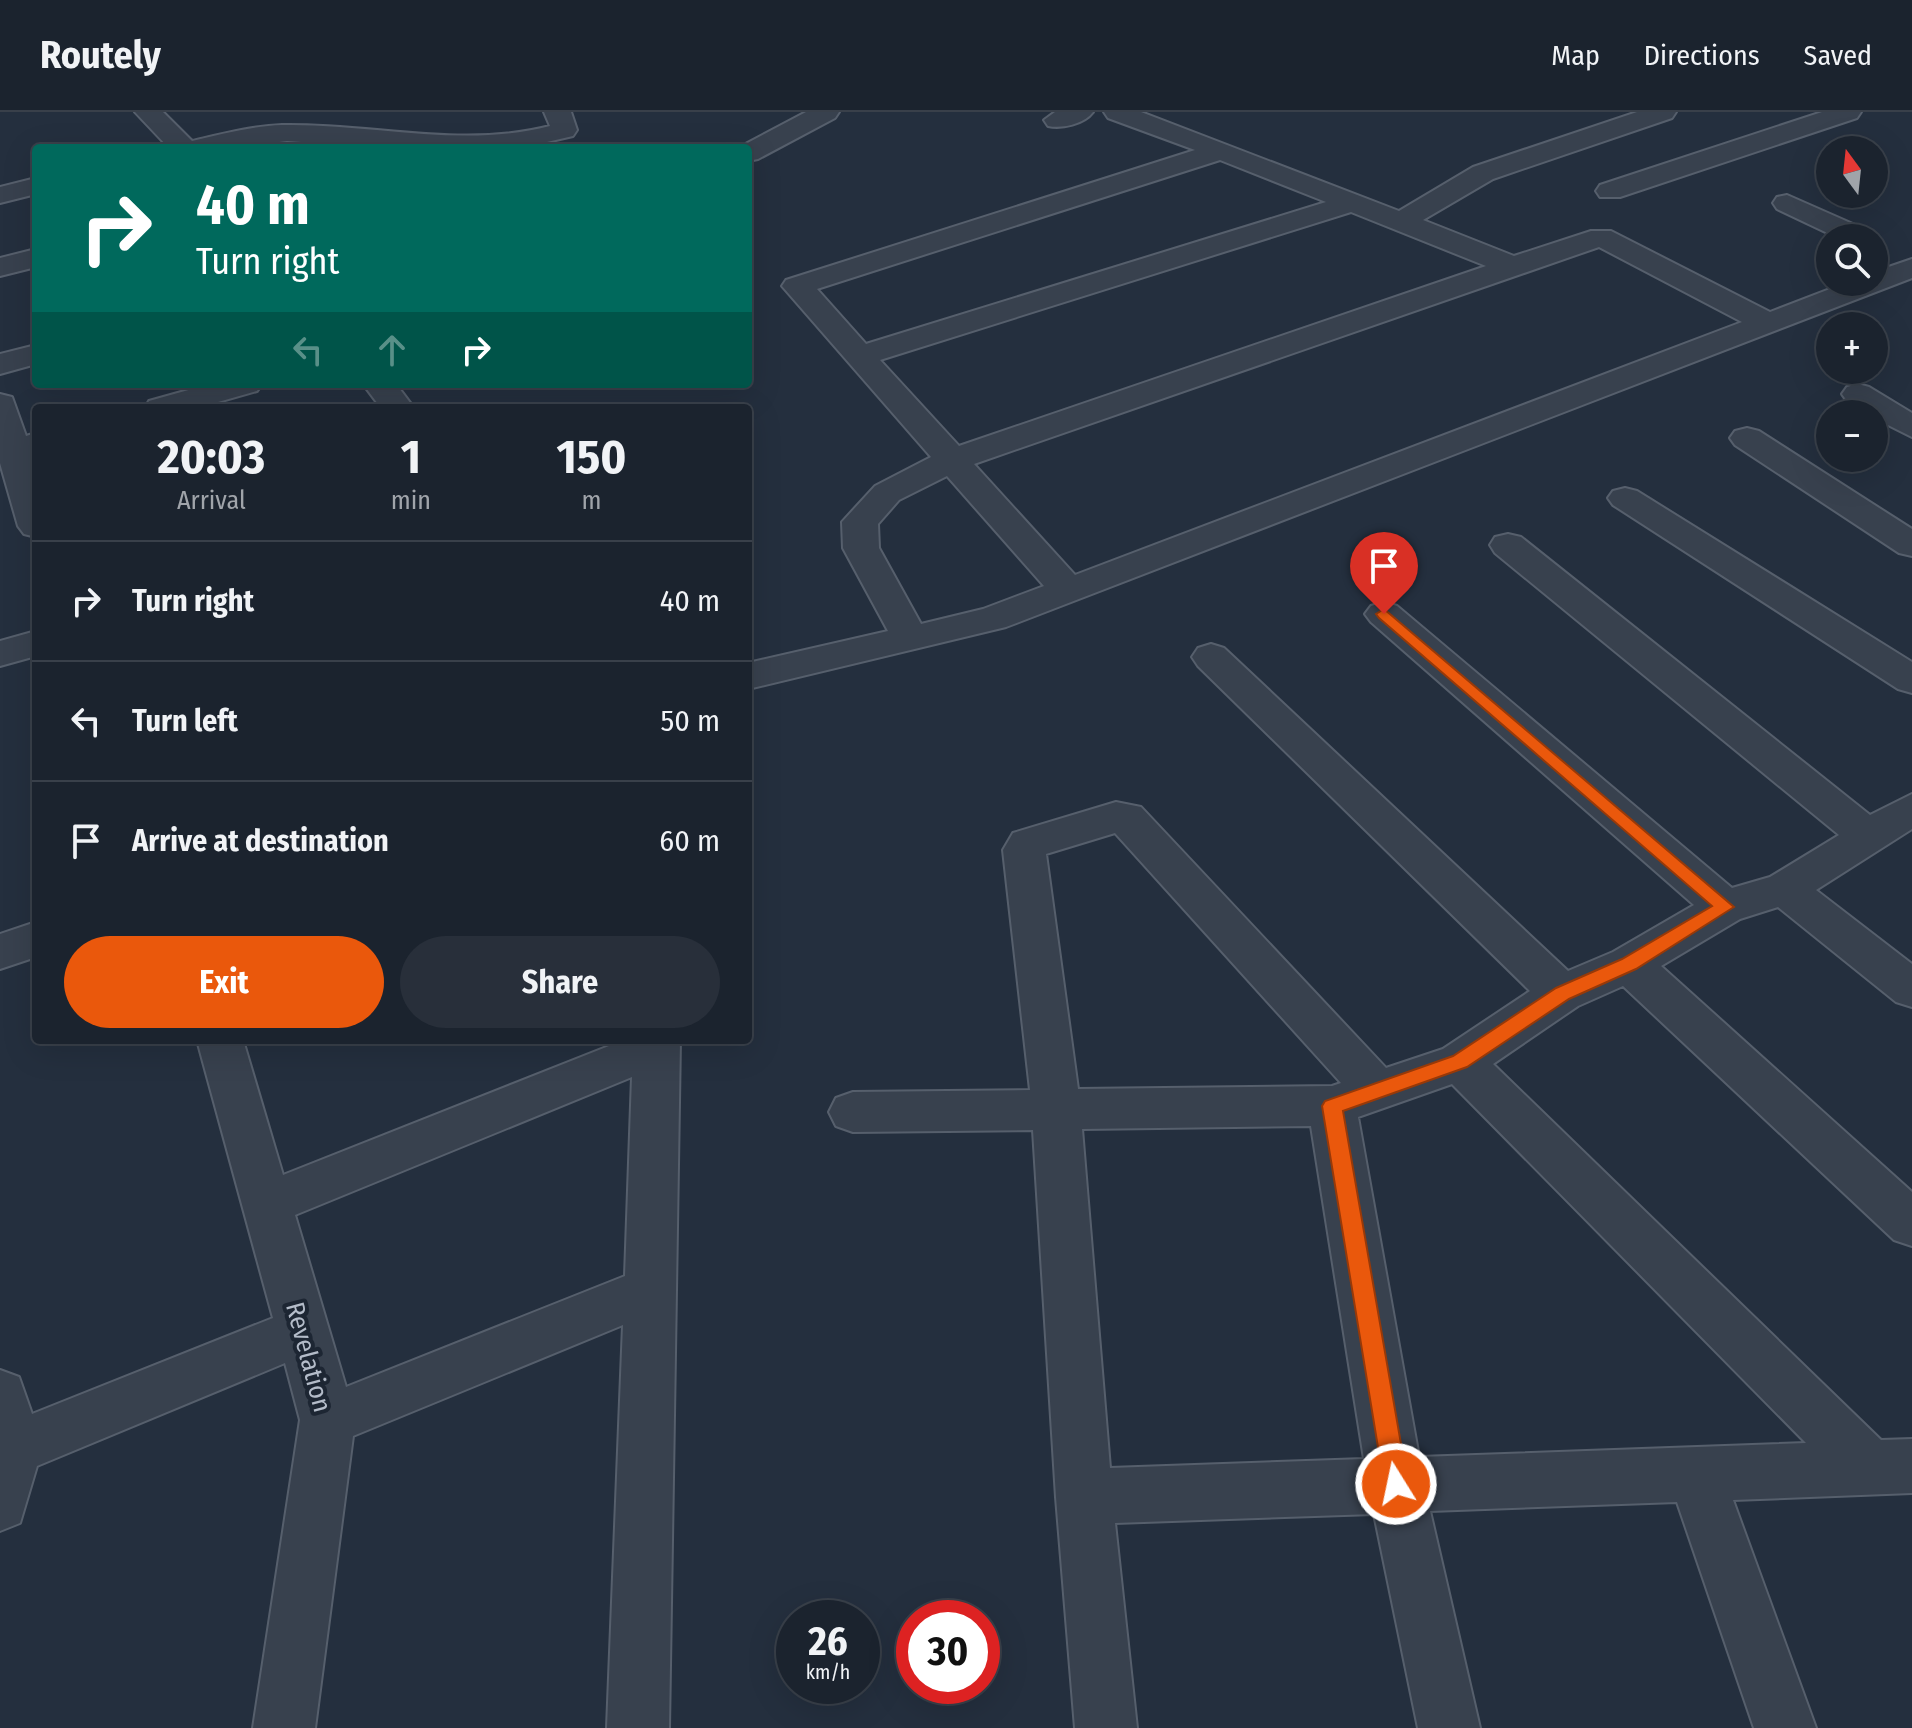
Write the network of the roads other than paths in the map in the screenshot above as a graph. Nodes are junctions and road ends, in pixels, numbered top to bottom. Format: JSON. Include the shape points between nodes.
{"nodes":[{"id":1,"x":148,"y":112,"type":"edge"},
{"id":2,"x":557,"y":112,"type":"edge"},
{"id":3,"x":826,"y":112,"type":"edge"},
{"id":4,"x":1663,"y":112,"type":"edge"},
{"id":5,"x":1848,"y":112,"type":"edge"},
{"id":6,"x":1130,"y":114,"type":"edge"},
{"id":7,"x":180,"y":144,"type":"edge"},
{"id":8,"x":212,"y":144,"type":"edge"},
{"id":9,"x":470,"y":144,"type":"edge"},
{"id":10,"x":470,"y":144,"type":"edge"},
{"id":11,"x":752,"y":151,"type":"edge"},
{"id":12,"x":1221,"y":151,"type":"junction"},
{"id":13,"x":32,"y":187,"type":"edge"},
{"id":14,"x":1610,"y":191,"type":"dead end"},
{"id":15,"x":0,"y":195,"type":"edge"},
{"id":16,"x":1352,"y":203,"type":"junction"},
{"id":17,"x":1787,"y":203,"type":"dead end"},
{"id":18,"x":1400,"y":222,"type":"junction"},
{"id":19,"x":1831,"y":224,"type":"edge"},
{"id":20,"x":1888,"y":251,"type":"edge"},
{"id":21,"x":32,"y":259,"type":"edge"},
{"id":22,"x":1912,"y":262,"type":"edge"},
{"id":23,"x":1513,"y":266,"type":"junction"},
{"id":24,"x":0,"y":267,"type":"edge"},
{"id":25,"x":1912,"y":268,"type":"edge"},
{"id":26,"x":1768,"y":323,"type":"junction"},
{"id":27,"x":32,"y":355,"type":"edge"},
{"id":28,"x":859,"y":356,"type":"junction"},
{"id":29,"x":0,"y":364,"type":"edge"},
{"id":30,"x":232,"y":388,"type":"edge"},
{"id":31,"x":382,"y":388,"type":"edge"},
{"id":32,"x":1858,"y":394,"type":"dead end"},
{"id":33,"x":0,"y":404,"type":"edge"},
{"id":34,"x":175,"y":404,"type":"edge"},
{"id":35,"x":395,"y":404,"type":"edge"},
{"id":36,"x":1912,"y":427,"type":"edge"},
{"id":37,"x":1747,"y":438,"type":"dead end"},
{"id":38,"x":16,"y":449,"type":"edge"},
{"id":39,"x":952,"y":460,"type":"junction"},
{"id":40,"x":1625,"y":498,"type":"dead end"},
{"id":41,"x":32,"y":511,"type":"edge"},
{"id":42,"x":1508,"y":545,"type":"dead end"},
{"id":43,"x":1912,"y":545,"type":"edge"},
{"id":44,"x":1068,"y":590,"type":"junction"},
{"id":45,"x":1384,"y":614,"type":"dead end"},
{"id":46,"x":910,"y":638,"type":"junction"},
{"id":47,"x":32,"y":644,"type":"edge"},
{"id":48,"x":0,"y":654,"type":"edge"},
{"id":49,"x":1211,"y":657,"type":"dead end"},
{"id":50,"x":752,"y":675,"type":"edge"},
{"id":51,"x":1912,"y":680,"type":"edge"},
{"id":52,"x":1912,"y":809,"type":"edge"},
{"id":53,"x":1868,"y":836,"type":"junction"},
{"id":54,"x":1785,"y":889,"type":"junction"},
{"id":55,"x":1725,"y":907,"type":"junction"},
{"id":56,"x":32,"y":940,"type":"edge"},
{"id":57,"x":0,"y":952,"type":"edge"},
{"id":58,"x":1629,"y":964,"type":"junction"},
{"id":59,"x":1912,"y":989,"type":"edge"},
{"id":60,"x":1562,"y":993,"type":"junction"},
{"id":61,"x":222,"y":1044,"type":"edge"},
{"id":62,"x":657,"y":1044,"type":"edge"},
{"id":63,"x":1460,"y":1062,"type":"junction"},
{"id":64,"x":1355,"y":1098,"type":"junction"},
{"id":65,"x":1056,"y":1108,"type":"junction"},
{"id":66,"x":853,"y":1112,"type":"dead end"},
{"id":67,"x":267,"y":1204,"type":"junction"},
{"id":68,"x":1912,"y":1224,"type":"edge"},
{"id":69,"x":650,"y":1290,"type":"junction"},
{"id":70,"x":302,"y":1331,"type":"junction"},
{"id":71,"x":0,"y":1395,"type":"edge"},
{"id":72,"x":328,"y":1420,"type":"junction"},
{"id":73,"x":7,"y":1451,"type":"edge"},
{"id":74,"x":1890,"y":1466,"type":"edge"},
{"id":75,"x":1695,"y":1473,"type":"junction"},
{"id":76,"x":1396,"y":1484,"type":"junction"},
{"id":77,"x":1084,"y":1497,"type":"junction"},
{"id":78,"x":0,"y":1503,"type":"edge"},
{"id":79,"x":284,"y":1728,"type":"edge"},
{"id":80,"x":638,"y":1728,"type":"edge"},
{"id":81,"x":1106,"y":1728,"type":"edge"},
{"id":82,"x":1449,"y":1728,"type":"edge"},
{"id":83,"x":1785,"y":1728,"type":"edge"}],
"edges":[{"from":1,"to":7,"type":"street"},
{"from":2,"to":10,"type":"street","via":[[564,130]]},
{"from":3,"to":11,"type":"street"},
{"from":4,"to":18,"type":"street","via":[[1483,173]]},
{"from":5,"to":14,"type":"street"},
{"from":6,"to":12,"type":"street"},
{"from":8,"to":9,"type":"street","via":[[286,133]]},
{"from":12,"to":16,"type":"street"},
{"from":12,"to":28,"type":"street","via":[[797,286]]},
{"from":13,"to":15,"type":"street"},
{"from":16,"to":18,"type":"street"},
{"from":16,"to":28,"type":"street"},
{"from":17,"to":19,"type":"street"},
{"from":18,"to":23,"type":"street"},
{"from":20,"to":22,"type":"street"},
{"from":21,"to":24,"type":"street"},
{"from":23,"to":26,"type":"street","via":[[1601,237]]},
{"from":23,"to":39,"type":"street"},
{"from":25,"to":26,"type":"street"},
{"from":26,"to":44,"type":"street"},
{"from":27,"to":29,"type":"street"},
{"from":28,"to":39,"type":"street"},
{"from":30,"to":34,"type":"street"},
{"from":31,"to":35,"type":"street"},
{"from":32,"to":36,"type":"street"},
{"from":33,"to":38,"type":"street"},
{"from":37,"to":43,"type":"street"},
{"from":38,"to":41,"type":"street"},
{"from":39,"to":44,"type":"street"},
{"from":39,"to":46,"type":"street","via":[[887,493],[860,522],[861,548]]},
{"from":40,"to":51,"type":"street"},
{"from":42,"to":53,"type":"street"},
{"from":44,"to":46,"type":"street","via":[[993,619]]},
{"from":45,"to":55,"type":"street"},
{"from":46,"to":50,"type":"street"},
{"from":47,"to":48,"type":"street"},
{"from":49,"to":60,"type":"street"},
{"from":52,"to":53,"type":"street"},
{"from":53,"to":54,"type":"street"},
{"from":54,"to":55,"type":"street"},
{"from":54,"to":59,"type":"street"},
{"from":55,"to":58,"type":"street"},
{"from":56,"to":57,"type":"street"},
{"from":58,"to":60,"type":"street"},
{"from":58,"to":68,"type":"street"},
{"from":60,"to":63,"type":"street"},
{"from":61,"to":67,"type":"street","name":"Revelation"},
{"from":62,"to":67,"type":"street"},
{"from":62,"to":69,"type":"street"},
{"from":63,"to":64,"type":"street"},
{"from":63,"to":74,"type":"street"},
{"from":64,"to":65,"type":"street"},
{"from":64,"to":65,"type":"street","via":[[1121,816],[1038,838],[1024,850]]},
{"from":64,"to":76,"type":"street"},
{"from":65,"to":66,"type":"street"},
{"from":65,"to":77,"type":"street"},
{"from":67,"to":70,"type":"street","name":"Revelation"},
{"from":69,"to":72,"type":"street"},
{"from":69,"to":80,"type":"street"},
{"from":70,"to":72,"type":"street","name":"Revelation"},
{"from":70,"to":73,"type":"street"},
{"from":71,"to":73,"type":"street"},
{"from":72,"to":79,"type":"street","name":"Revelation"},
{"from":73,"to":78,"type":"street"},
{"from":74,"to":75,"type":"street"},
{"from":75,"to":76,"type":"street"},
{"from":75,"to":83,"type":"street"},
{"from":76,"to":77,"type":"street"},
{"from":76,"to":82,"type":"street"},
{"from":77,"to":81,"type":"street"}]}
